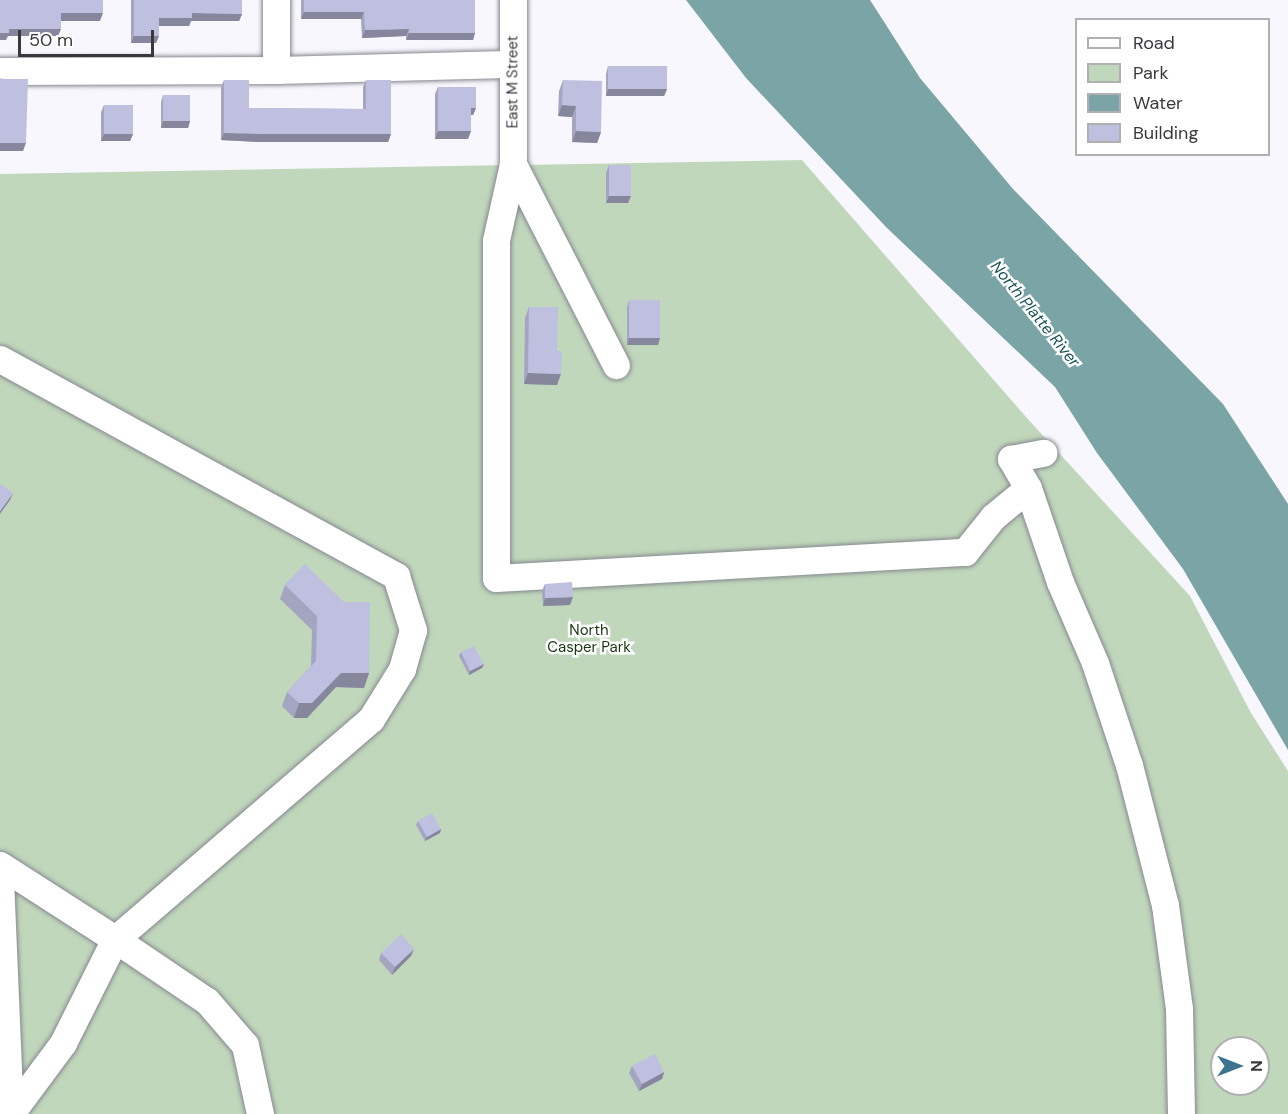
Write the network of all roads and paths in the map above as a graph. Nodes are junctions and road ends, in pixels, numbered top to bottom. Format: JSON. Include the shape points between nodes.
{"nodes":[{"id":1,"x":276,"y":0,"type":"edge"},
{"id":2,"x":513,"y":0,"type":"edge"},
{"id":3,"x":512,"y":64,"type":"junction"},
{"id":4,"x":276,"y":70,"type":"junction"},
{"id":5,"x":0,"y":71,"type":"edge"},
{"id":6,"x":513,"y":164,"type":"junction"},
{"id":7,"x":0,"y":359,"type":"edge"},
{"id":8,"x":616,"y":365,"type":"dead end"},
{"id":9,"x":1042,"y":453,"type":"dead end"},
{"id":10,"x":1028,"y":488,"type":"junction"},
{"id":11,"x":0,"y":865,"type":"edge"},
{"id":12,"x":0,"y":878,"type":"edge"},
{"id":13,"x":115,"y":939,"type":"junction"},
{"id":14,"x":10,"y":1114,"type":"edge"},
{"id":15,"x":260,"y":1114,"type":"edge"},
{"id":16,"x":1180,"y":1114,"type":"edge"}],
"edges":[{"from":1,"to":4,"type":"street"},
{"from":2,"to":3,"type":"street","name":"East M Street"},
{"from":3,"to":4,"type":"street"},
{"from":3,"to":6,"type":"street","name":"East M Street"},
{"from":4,"to":5,"type":"street"},
{"from":6,"to":8,"type":"street"},
{"from":6,"to":10,"type":"street","via":[[496,240],[496,578],[965,552],[993,517]]},
{"from":7,"to":13,"type":"street","via":[[396,576],[413,630],[402,669],[371,718]]},
{"from":9,"to":10,"type":"street","via":[[1011,459]]},
{"from":10,"to":16,"type":"street","via":[[1129,765],[1165,905],[1179,1009]]},
{"from":11,"to":13,"type":"street"},
{"from":12,"to":14,"type":"street"},
{"from":13,"to":14,"type":"street","via":[[63,1043]]},
{"from":13,"to":15,"type":"street","via":[[207,1001],[245,1045]]}]}
